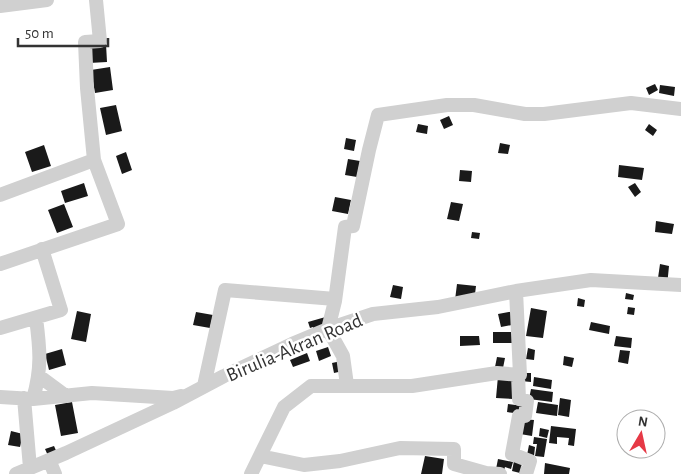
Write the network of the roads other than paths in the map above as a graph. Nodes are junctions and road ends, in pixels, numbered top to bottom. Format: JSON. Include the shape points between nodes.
{"nodes":[{"id":1,"x":47,"y":0,"type":"edge"},
{"id":2,"x":96,"y":0,"type":"edge"},
{"id":3,"x":0,"y":6,"type":"edge"},
{"id":4,"x":681,"y":108,"type":"edge"},
{"id":5,"x":94,"y":160,"type":"junction"},
{"id":6,"x":0,"y":195,"type":"edge"},
{"id":7,"x":42,"y":250,"type":"junction"},
{"id":8,"x":0,"y":264,"type":"edge"},
{"id":9,"x":681,"y":284,"type":"edge"},
{"id":10,"x":516,"y":291,"type":"junction"},
{"id":11,"x":335,"y":298,"type":"junction"},
{"id":12,"x":36,"y":318,"type":"junction"},
{"id":13,"x":0,"y":328,"type":"edge"},
{"id":14,"x":328,"y":329,"type":"junction"},
{"id":15,"x":518,"y":375,"type":"junction"},
{"id":16,"x":39,"y":376,"type":"junction"},
{"id":17,"x":347,"y":385,"type":"junction"},
{"id":18,"x":204,"y":386,"type":"junction"},
{"id":19,"x":187,"y":395,"type":"junction"},
{"id":20,"x":0,"y":396,"type":"edge"},
{"id":21,"x":66,"y":396,"type":"junction"},
{"id":22,"x":29,"y":398,"type":"junction"},
{"id":23,"x":260,"y":456,"type":"junction"},
{"id":24,"x":49,"y":460,"type":"junction"},
{"id":25,"x":30,"y":468,"type":"junction"},
{"id":26,"x":16,"y":474,"type":"edge"},
{"id":27,"x":55,"y":474,"type":"edge"},
{"id":28,"x":252,"y":474,"type":"edge"},
{"id":29,"x":500,"y":474,"type":"edge"},
{"id":30,"x":526,"y":474,"type":"edge"}],
"edges":[{"from":1,"to":3,"type":"street"},
{"from":2,"to":5,"type":"street","via":[[100,41],[85,42]]},
{"from":4,"to":11,"type":"street","via":[[631,104],[525,114],[474,105],[447,105],[378,115],[353,226],[345,227]]},
{"from":5,"to":6,"type":"street"},
{"from":5,"to":7,"type":"street","via":[[118,224]]},
{"from":7,"to":8,"type":"street"},
{"from":7,"to":12,"type":"street","via":[[61,310]]},
{"from":9,"to":10,"type":"street","name":"Birulia-Akran Road","via":[[591,280]]},
{"from":10,"to":14,"type":"street","name":"Birulia-Akran Road","via":[[438,307],[373,314]]},
{"from":10,"to":15,"type":"street"},
{"from":11,"to":14,"type":"street"},
{"from":11,"to":18,"type":"street","via":[[225,290]]},
{"from":12,"to":13,"type":"street"},
{"from":12,"to":16,"type":"street"},
{"from":14,"to":17,"type":"street","via":[[343,356]]},
{"from":14,"to":18,"type":"street","name":"Birulia-Akran Road"},
{"from":15,"to":17,"type":"street","via":[[497,373],[412,386]]},
{"from":15,"to":30,"type":"street","via":[[519,399],[527,401],[525,416],[519,416],[512,454],[530,461]]},
{"from":16,"to":21,"type":"street"},
{"from":16,"to":22,"type":"street"},
{"from":17,"to":23,"type":"street","via":[[312,386],[284,406]]},
{"from":18,"to":19,"type":"street","name":"Birulia-Akran Road"},
{"from":19,"to":21,"type":"street","via":[[173,398],[92,393]]},
{"from":19,"to":24,"type":"street","name":"Birulia-Akran Road"},
{"from":20,"to":22,"type":"street"},
{"from":21,"to":22,"type":"street"},
{"from":22,"to":25,"type":"street"},
{"from":23,"to":28,"type":"street"},
{"from":23,"to":29,"type":"street","via":[[304,466],[400,448],[454,449],[454,464]]},
{"from":24,"to":25,"type":"street","name":"Birulia-Akran Road"},
{"from":24,"to":27,"type":"street"},
{"from":25,"to":26,"type":"street","name":"Birulia-Akran Road"}]}
